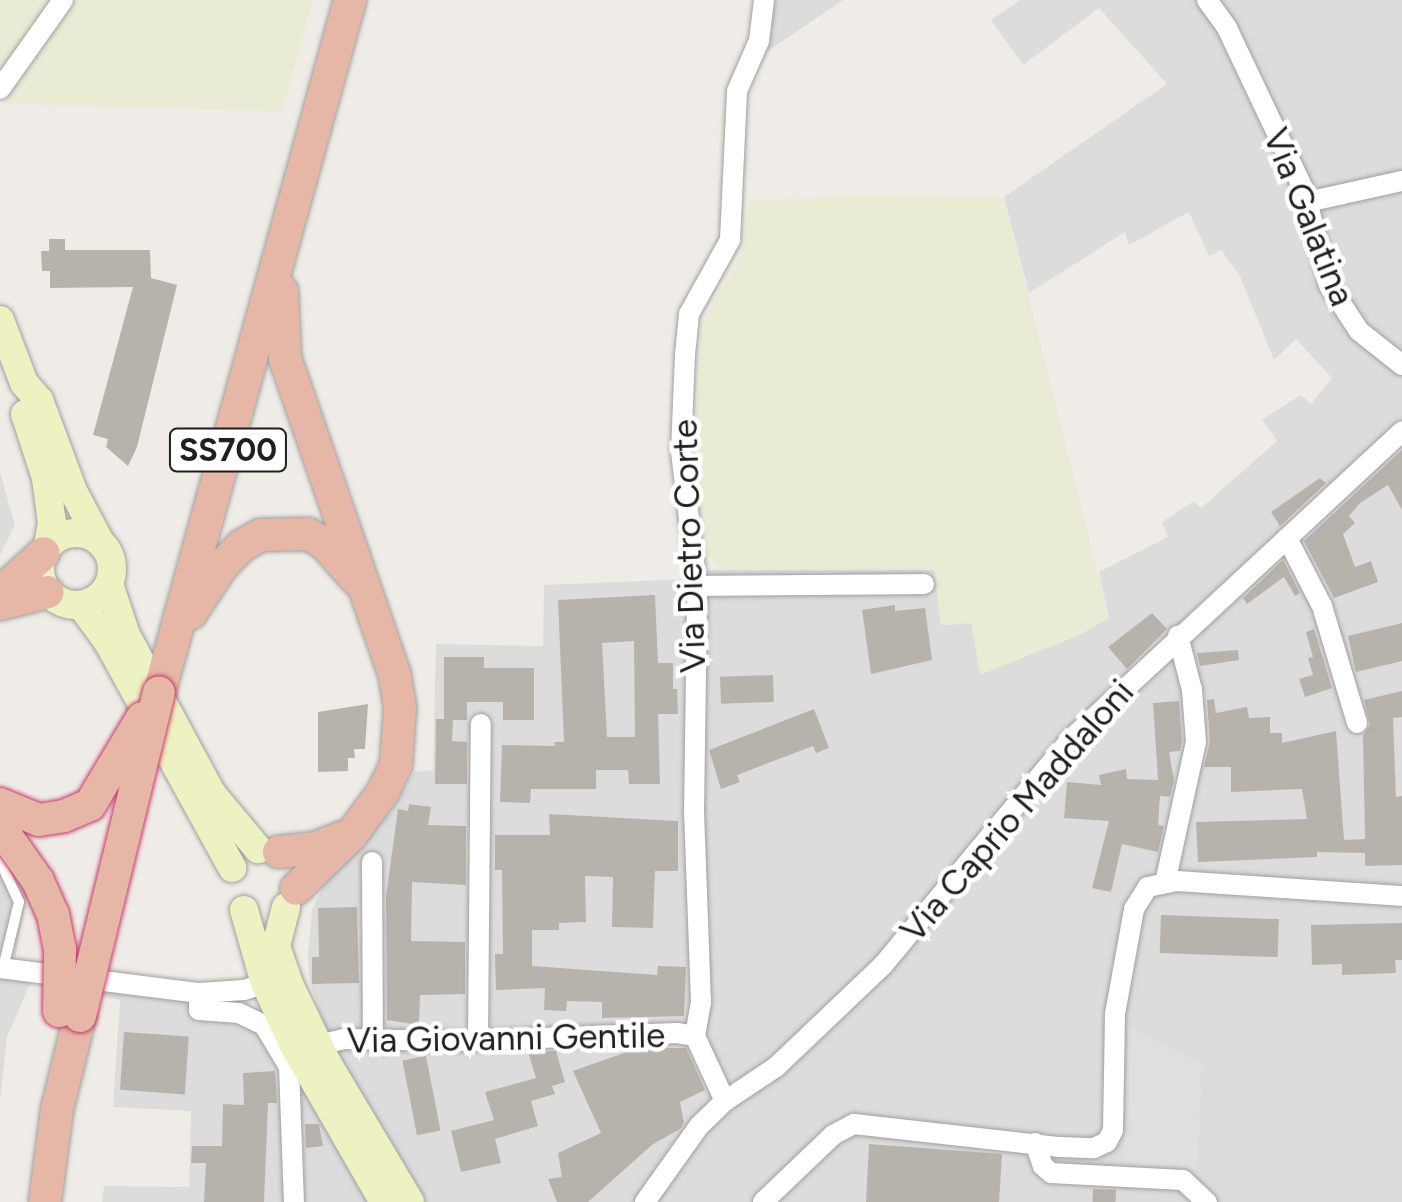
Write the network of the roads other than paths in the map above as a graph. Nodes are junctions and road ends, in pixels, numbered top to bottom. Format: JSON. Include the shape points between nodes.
{"nodes":[{"id":1,"x":63,"y":0,"type":"edge"},
{"id":2,"x":350,"y":0,"type":"edge"},
{"id":3,"x":764,"y":0,"type":"edge"},
{"id":4,"x":1208,"y":0,"type":"edge"},
{"id":5,"x":0,"y":88,"type":"edge"},
{"id":6,"x":1402,"y":181,"type":"edge"},
{"id":7,"x":1307,"y":202,"type":"junction"},
{"id":8,"x":280,"y":262,"type":"junction"},
{"id":9,"x":0,"y":320,"type":"edge"},
{"id":10,"x":1402,"y":365,"type":"edge"},
{"id":11,"x":24,"y":382,"type":"junction"},
{"id":12,"x":1402,"y":431,"type":"edge"},
{"id":13,"x":1288,"y":538,"type":"junction"},
{"id":14,"x":100,"y":542,"type":"junction"},
{"id":15,"x":46,"y":550,"type":"junction"},
{"id":16,"x":109,"y":584,"type":"junction"},
{"id":17,"x":924,"y":584,"type":"dead end"},
{"id":18,"x":696,"y":586,"type":"junction"},
{"id":19,"x":366,"y":590,"type":"junction"},
{"id":20,"x":48,"y":592,"type":"junction"},
{"id":21,"x":0,"y":593,"type":"edge"},
{"id":22,"x":0,"y":604,"type":"edge"},
{"id":23,"x":81,"y":605,"type":"junction"},
{"id":24,"x":1178,"y":636,"type":"junction"},
{"id":25,"x":175,"y":638,"type":"junction"},
{"id":26,"x":159,"y":693,"type":"junction"},
{"id":27,"x":1357,"y":723,"type":"dead end"},
{"id":28,"x":482,"y":724,"type":"dead end"},
{"id":29,"x":0,"y":804,"type":"edge"},
{"id":30,"x":360,"y":823,"type":"junction"},
{"id":31,"x":0,"y":826,"type":"edge"},
{"id":32,"x":269,"y":850,"type":"junction"},
{"id":33,"x":0,"y":861,"type":"edge"},
{"id":34,"x":372,"y":862,"type":"dead end"},
{"id":35,"x":232,"y":868,"type":"junction"},
{"id":36,"x":1165,"y":883,"type":"junction"},
{"id":37,"x":1402,"y":896,"type":"edge"},
{"id":38,"x":291,"y":898,"type":"junction"},
{"id":39,"x":244,"y":910,"type":"junction"},
{"id":40,"x":2,"y":968,"type":"edge"},
{"id":41,"x":265,"y":982,"type":"junction"},
{"id":42,"x":200,"y":993,"type":"junction"},
{"id":43,"x":70,"y":1014,"type":"junction"},
{"id":44,"x":695,"y":1036,"type":"junction"},
{"id":45,"x":374,"y":1039,"type":"junction"},
{"id":46,"x":478,"y":1040,"type":"junction"},
{"id":47,"x":318,"y":1045,"type":"junction"},
{"id":48,"x":726,"y":1101,"type":"junction"},
{"id":49,"x":324,"y":1103,"type":"junction"},
{"id":50,"x":292,"y":1118,"type":"junction"},
{"id":51,"x":1028,"y":1142,"type":"junction"},
{"id":52,"x":45,"y":1202,"type":"edge"},
{"id":53,"x":294,"y":1202,"type":"edge"},
{"id":54,"x":384,"y":1202,"type":"edge"},
{"id":55,"x":410,"y":1202,"type":"edge"},
{"id":56,"x":645,"y":1202,"type":"edge"},
{"id":57,"x":763,"y":1202,"type":"edge"},
{"id":58,"x":1208,"y":1202,"type":"edge"}],
"edges":[{"from":1,"to":5,"type":"street"},
{"from":2,"to":8,"type":"highway","number":"SS700"},
{"from":3,"to":18,"type":"street","name":"Via Dietro Corte","via":[[759,41],[737,91],[730,240],[689,314],[681,451]]},
{"from":4,"to":7,"type":"street","name":"Via Galatina"},
{"from":6,"to":7,"type":"street"},
{"from":7,"to":10,"type":"street","name":"Via Galatina","via":[[1329,285],[1344,311]]},
{"from":8,"to":19,"type":"highway","via":[[286,358]]},
{"from":8,"to":25,"type":"highway","number":"SS700"},
{"from":9,"to":11,"type":"main road"},
{"from":11,"to":14,"type":"main road","via":[[39,400]]},
{"from":11,"to":15,"type":"main road","via":[[22,405],[46,478],[52,524]]},
{"from":12,"to":13,"type":"street","name":"Via Caprio Maddaloni"},
{"from":13,"to":24,"type":"street","name":"Via Caprio Maddaloni"},
{"from":13,"to":27,"type":"street","via":[[1322,606]]},
{"from":14,"to":15,"type":"main road","via":[[74,533]]},
{"from":14,"to":16,"type":"main road","via":[[112,562]]},
{"from":15,"to":20,"type":"main road","via":[[40,573]]},
{"from":15,"to":21,"type":"highway"},
{"from":16,"to":23,"type":"main road"},
{"from":16,"to":32,"type":"main road","via":[[126,634],[212,794]]},
{"from":17,"to":18,"type":"street"},
{"from":18,"to":44,"type":"street","name":"Via Dietro Corte","via":[[701,1002]]},
{"from":19,"to":25,"type":"highway","number":"SS700","via":[[308,534],[260,536],[222,566]]},
{"from":19,"to":30,"type":"highway","number":"SS700","via":[[400,710],[396,766]]},
{"from":20,"to":22,"type":"highway"},
{"from":20,"to":23,"type":"main road"},
{"from":23,"to":35,"type":"main road"},
{"from":24,"to":36,"type":"street","via":[[1196,742]]},
{"from":24,"to":48,"type":"street","name":"Via Caprio Maddaloni","via":[[1070,739],[884,964],[776,1067]]},
{"from":25,"to":26,"type":"highway","number":"SS700"},
{"from":26,"to":29,"type":"highway","number":"SS700","bridge":true,"via":[[90,805],[39,820]]},
{"from":26,"to":43,"type":"highway","number":"SS700","bridge":true},
{"from":28,"to":46,"type":"street"},
{"from":30,"to":32,"type":"highway","via":[[315,848]]},
{"from":30,"to":38,"type":"highway","number":"SS700"},
{"from":31,"to":43,"type":"highway","bridge":true,"via":[[53,914]]},
{"from":32,"to":35,"type":"main road","via":[[238,859]]},
{"from":32,"to":38,"type":"main road","via":[[295,872]]},
{"from":33,"to":40,"type":"lane","via":[[20,902]]},
{"from":34,"to":45,"type":"street"},
{"from":35,"to":39,"type":"main road","via":[[230,891]]},
{"from":36,"to":37,"type":"street"},
{"from":36,"to":51,"type":"street","via":[[1148,887],[1134,909],[1114,1014],[1113,1130],[1107,1142],[1094,1148]]},
{"from":38,"to":39,"type":"main road","via":[[265,916]]},
{"from":38,"to":47,"type":"main road","via":[[276,932],[278,958]]},
{"from":39,"to":41,"type":"main road"},
{"from":40,"to":42,"type":"street"},
{"from":41,"to":42,"type":"street"},
{"from":41,"to":49,"type":"main road"},
{"from":42,"to":50,"type":"street","via":[[198,1010],[239,1014],[264,1025],[289,1067]]},
{"from":43,"to":52,"type":"highway"},
{"from":44,"to":46,"type":"street","name":"Via Giovanni Gentile"},
{"from":44,"to":48,"type":"street"},
{"from":45,"to":46,"type":"street","name":"Via Giovanni Gentile"},
{"from":45,"to":47,"type":"street","name":"Via Giovanni Gentile"},
{"from":47,"to":55,"type":"main road"},
{"from":48,"to":56,"type":"street","name":"Via Caprio Maddaloni"},
{"from":49,"to":50,"type":"street"},
{"from":49,"to":54,"type":"main road"},
{"from":50,"to":53,"type":"street"},
{"from":51,"to":57,"type":"street","via":[[854,1124]]},
{"from":51,"to":58,"type":"street","via":[[1050,1173],[1183,1180]]}]}
